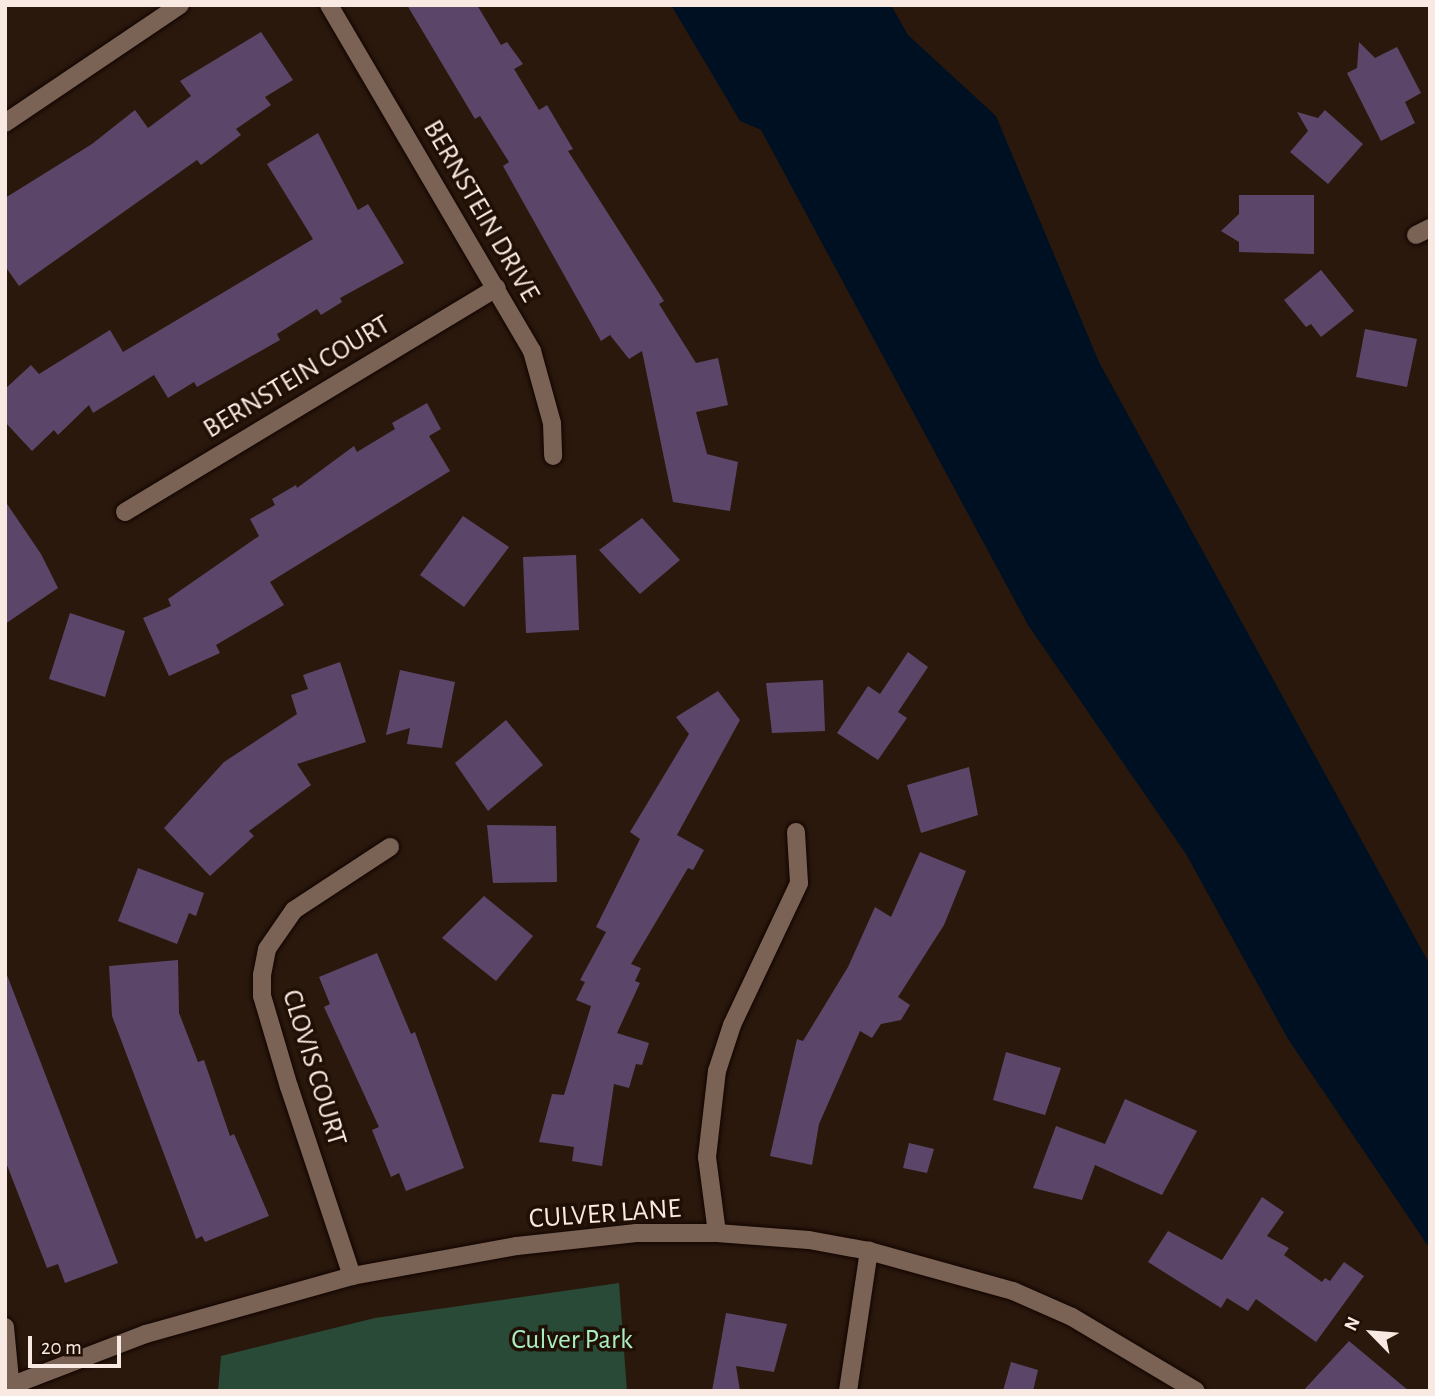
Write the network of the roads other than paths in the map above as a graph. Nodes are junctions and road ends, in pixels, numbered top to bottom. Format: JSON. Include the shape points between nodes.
{"nodes":[{"id":1,"x":180,"y":5,"type":"edge"},
{"id":2,"x":329,"y":5,"type":"edge"},
{"id":3,"x":5,"y":123,"type":"edge"},
{"id":4,"x":497,"y":288,"type":"junction"},
{"id":5,"x":552,"y":456,"type":"dead end"},
{"id":6,"x":125,"y":512,"type":"dead end"},
{"id":7,"x":796,"y":832,"type":"dead end"},
{"id":8,"x":390,"y":847,"type":"dead end"},
{"id":9,"x":717,"y":1233,"type":"junction"},
{"id":10,"x":869,"y":1251,"type":"junction"},
{"id":11,"x":352,"y":1276,"type":"junction"},
{"id":12,"x":5,"y":1327,"type":"edge"},
{"id":13,"x":9,"y":1388,"type":"edge"},
{"id":14,"x":848,"y":1391,"type":"edge"},
{"id":15,"x":1196,"y":1391,"type":"edge"}],
"edges":[{"from":1,"to":3,"type":"street"},
{"from":2,"to":4,"type":"street","name":"BERNSTEIN DRIVE"},
{"from":4,"to":5,"type":"street","name":"BERNSTEIN DRIVE","via":[[544,382]]},
{"from":4,"to":6,"type":"street","name":"BERNSTEIN COURT"},
{"from":7,"to":9,"type":"street","via":[[799,883],[732,1025],[717,1071],[707,1157]]},
{"from":8,"to":11,"type":"street","name":"CLOVIS COURT","via":[[294,909],[267,949],[262,975],[262,996],[285,1074]]},
{"from":9,"to":10,"type":"street","name":"CULVER LANE","via":[[809,1240]]},
{"from":9,"to":11,"type":"street","name":"CULVER LANE","via":[[636,1233],[517,1246]]},
{"from":10,"to":14,"type":"street"},
{"from":10,"to":15,"type":"street","name":"CULVER LANE","via":[[1013,1291],[1106,1336]]},
{"from":11,"to":13,"type":"street","name":"CULVER LANE","via":[[159,1330]]},
{"from":12,"to":13,"type":"street"}]}
